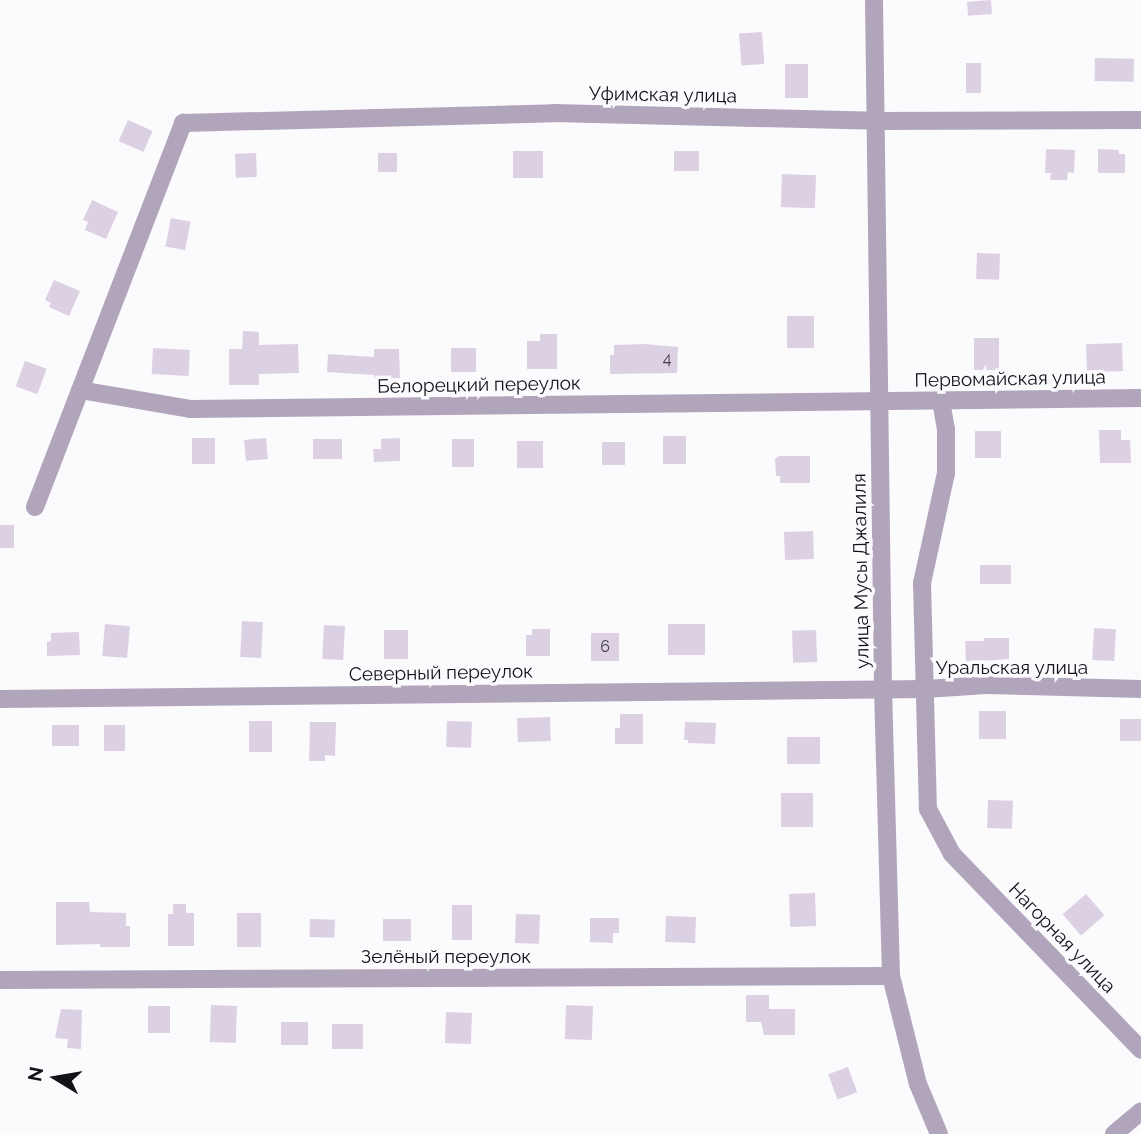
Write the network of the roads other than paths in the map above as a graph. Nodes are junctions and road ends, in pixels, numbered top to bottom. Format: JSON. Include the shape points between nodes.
{"nodes":[{"id":1,"x":874,"y":0,"type":"edge"},
{"id":2,"x":1141,"y":120,"type":"edge"},
{"id":3,"x":876,"y":121,"type":"junction"},
{"id":4,"x":80,"y":390,"type":"junction"},
{"id":5,"x":1141,"y":398,"type":"edge"},
{"id":6,"x":941,"y":401,"type":"junction"},
{"id":7,"x":880,"y":402,"type":"junction"},
{"id":8,"x":35,"y":507,"type":"dead end"},
{"id":9,"x":883,"y":689,"type":"junction"},
{"id":10,"x":926,"y":689,"type":"junction"},
{"id":11,"x":1141,"y":689,"type":"edge"},
{"id":12,"x":0,"y":699,"type":"edge"},
{"id":13,"x":891,"y":976,"type":"junction"},
{"id":14,"x":0,"y":980,"type":"edge"},
{"id":15,"x":1141,"y":1050,"type":"edge"},
{"id":16,"x":1141,"y":1111,"type":"edge"},
{"id":17,"x":939,"y":1134,"type":"edge"},
{"id":18,"x":1114,"y":1134,"type":"edge"}],
"edges":[{"from":1,"to":3,"type":"street","name":"улица Мусы Джалиля"},
{"from":2,"to":3,"type":"street","name":"Уфимская улица"},
{"from":3,"to":4,"type":"street","name":"Уфимская улица","via":[[554,113],[183,123]]},
{"from":3,"to":7,"type":"street","name":"улица Мусы Джалиля"},
{"from":4,"to":7,"type":"street","name":"Белорецкий переулок","via":[[191,409]]},
{"from":4,"to":8,"type":"street"},
{"from":5,"to":6,"type":"street","name":"Первомайская улица"},
{"from":6,"to":7,"type":"street","name":"Первомайская улица"},
{"from":6,"to":10,"type":"street","name":"Нагорная улица","via":[[946,473],[922,583]]},
{"from":7,"to":9,"type":"street","name":"улица Мусы Джалиля"},
{"from":9,"to":10,"type":"street","name":"Уральская улица"},
{"from":9,"to":12,"type":"street","name":"Северный переулок"},
{"from":9,"to":13,"type":"street","name":"улица Мусы Джалиля"},
{"from":10,"to":11,"type":"street","name":"Уральская улица","via":[[986,685]]},
{"from":10,"to":15,"type":"street","name":"Нагорная улица","via":[[928,809],[953,854]]},
{"from":13,"to":14,"type":"street","name":"Зелёный переулок"},
{"from":13,"to":17,"type":"street","name":"улица Мусы Джалиля","via":[[918,1084]]},
{"from":16,"to":18,"type":"street"}]}
